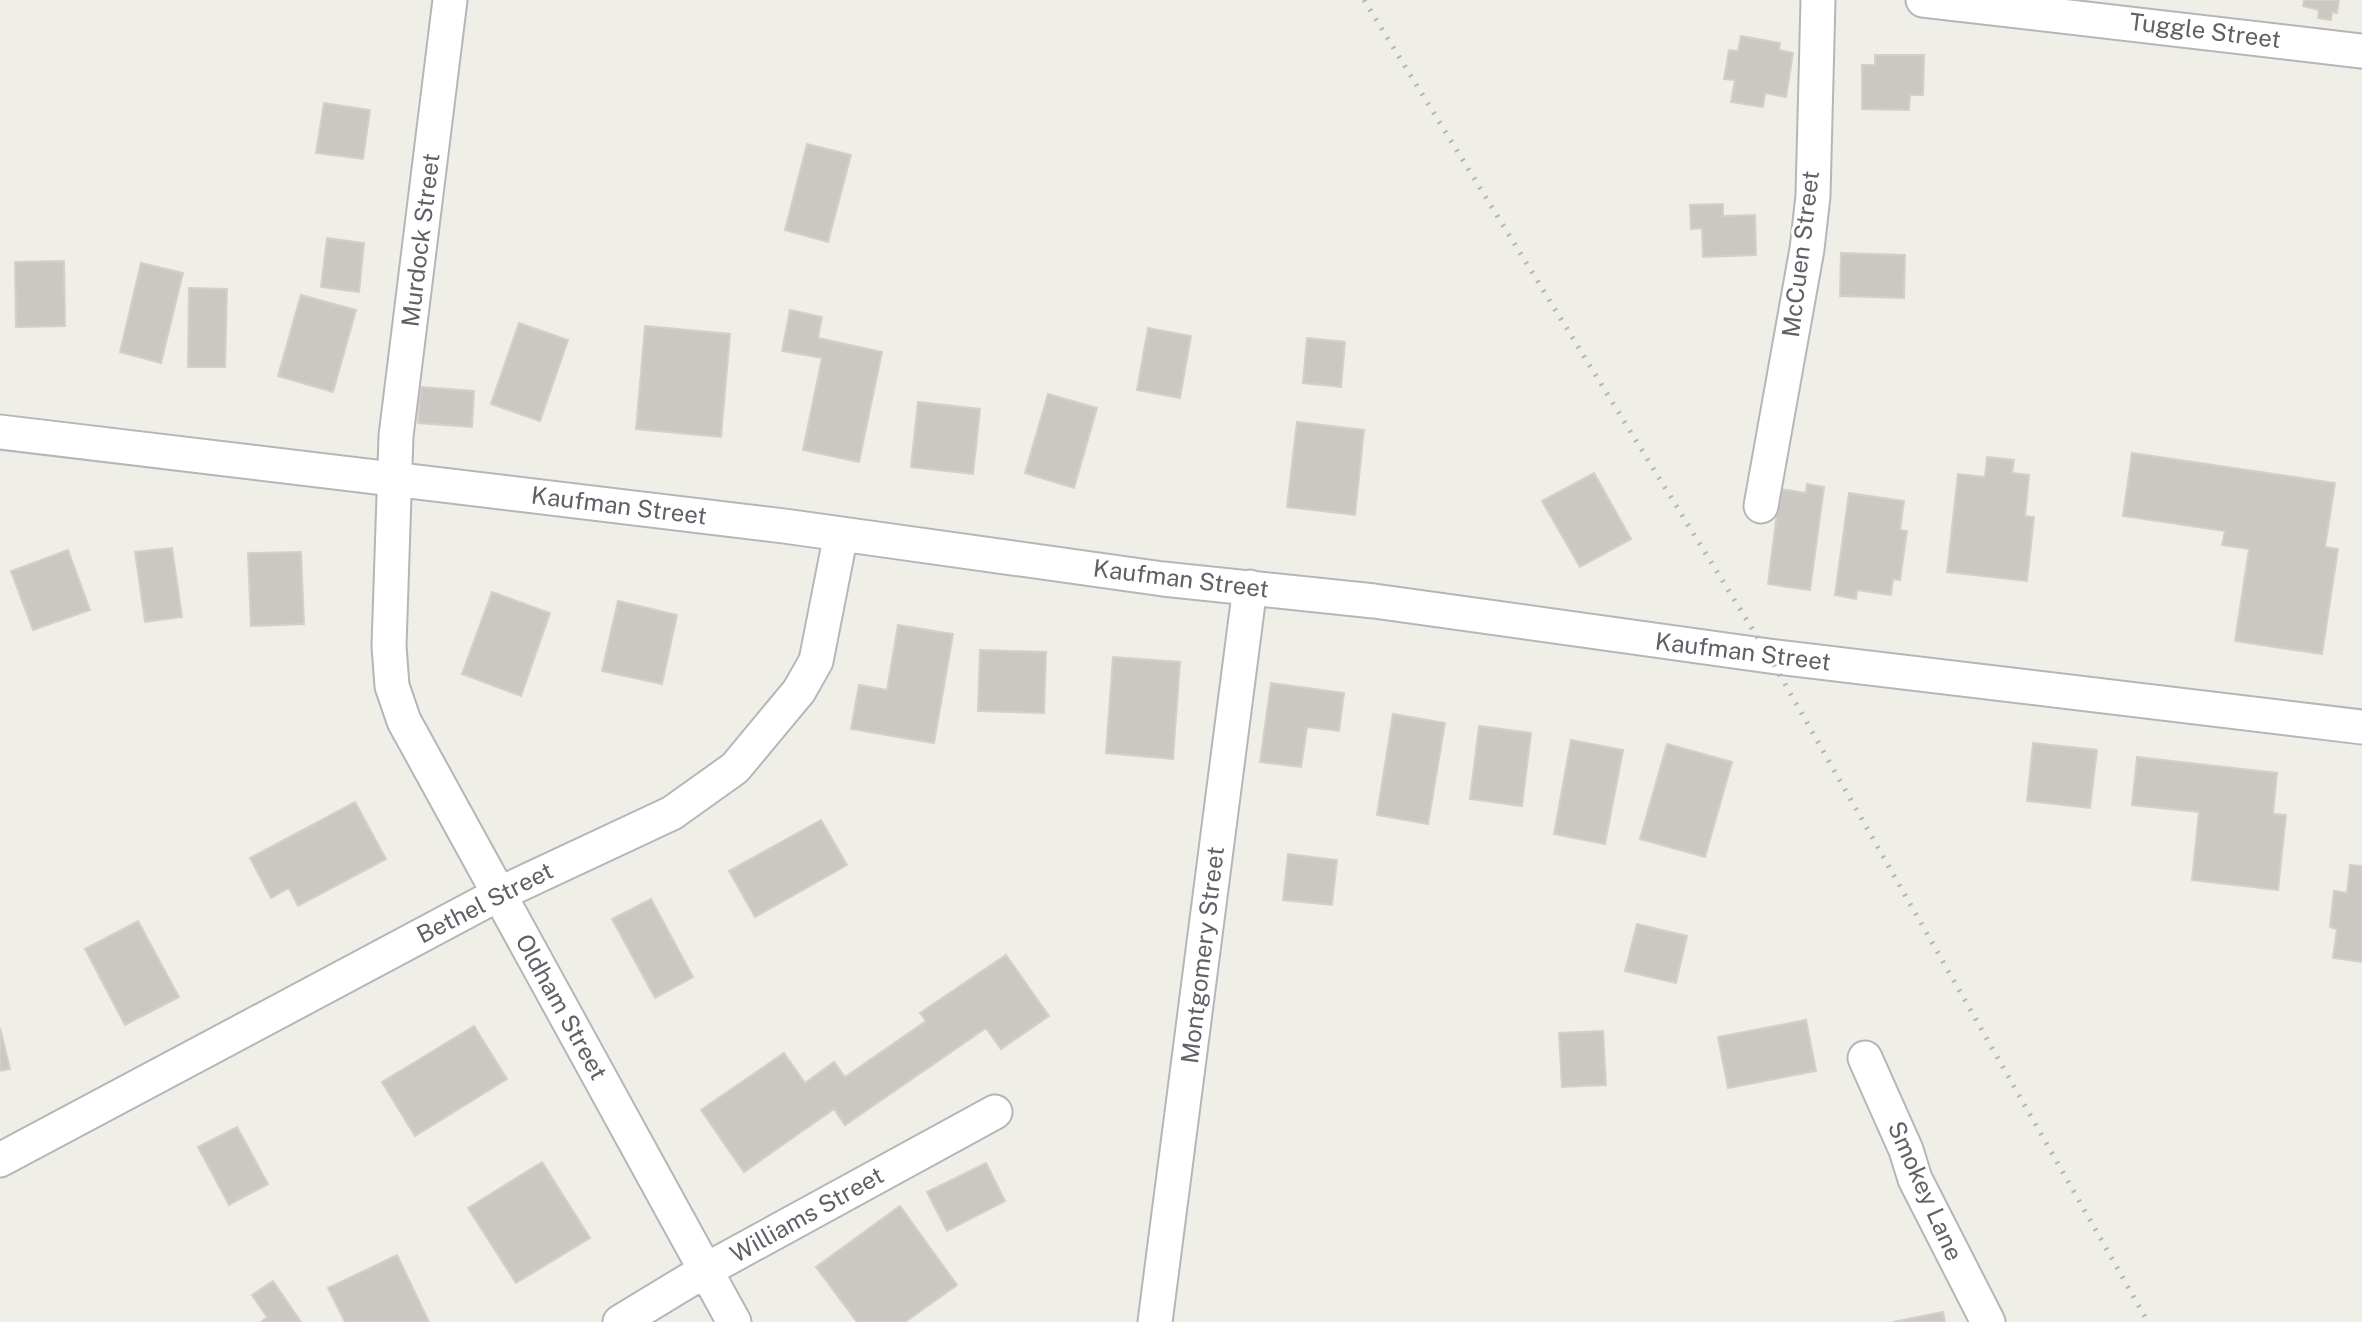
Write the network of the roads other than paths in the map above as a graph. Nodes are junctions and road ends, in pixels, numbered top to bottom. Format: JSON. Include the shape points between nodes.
{"nodes":[{"id":1,"x":450,"y":0,"type":"edge"},
{"id":2,"x":1818,"y":0,"type":"edge"},
{"id":3,"x":1923,"y":0,"type":"edge"},
{"id":4,"x":2362,"y":51,"type":"edge"},
{"id":5,"x":0,"y":432,"type":"edge"},
{"id":6,"x":394,"y":480,"type":"junction"},
{"id":7,"x":1761,"y":506,"type":"dead end"},
{"id":8,"x":841,"y":534,"type":"junction"},
{"id":9,"x":1250,"y":587,"type":"junction"},
{"id":10,"x":2362,"y":727,"type":"edge"},
{"id":11,"x":499,"y":894,"type":"junction"},
{"id":12,"x":1865,"y":1058,"type":"dead end"},
{"id":13,"x":995,"y":1112,"type":"dead end"},
{"id":14,"x":0,"y":1160,"type":"edge"},
{"id":15,"x":706,"y":1270,"type":"junction"},
{"id":16,"x":620,"y":1322,"type":"edge"},
{"id":17,"x":734,"y":1322,"type":"edge"},
{"id":18,"x":1155,"y":1322,"type":"edge"},
{"id":19,"x":1988,"y":1322,"type":"edge"}],
"edges":[{"from":1,"to":6,"type":"street","name":"Murdock Street"},
{"from":2,"to":7,"type":"street","name":"McCuen Street","via":[[1807,249]]},
{"from":3,"to":4,"type":"street","name":"Tuggle Street"},
{"from":5,"to":6,"type":"street","name":"Kaufman Street"},
{"from":6,"to":8,"type":"street","name":"Kaufman Street"},
{"from":6,"to":11,"type":"street","name":"Oldham Street","via":[[392,685],[404,721]]},
{"from":8,"to":9,"type":"street","name":"Kaufman Street"},
{"from":8,"to":11,"type":"street","name":"Bethel Street","via":[[816,661],[799,691],[735,768],[672,813]]},
{"from":9,"to":10,"type":"street","name":"Kaufman Street","via":[[1769,656]]},
{"from":9,"to":18,"type":"street","name":"Montgomery Street"},
{"from":11,"to":14,"type":"street","name":"Bethel Street"},
{"from":11,"to":15,"type":"street","name":"Oldham Street"},
{"from":12,"to":19,"type":"street","name":"Smokey Lane","via":[[1915,1179]]},
{"from":13,"to":15,"type":"street","name":"Williams Street"},
{"from":15,"to":16,"type":"street","name":"Williams Street"},
{"from":15,"to":17,"type":"street","name":"Oldham Street"}]}
